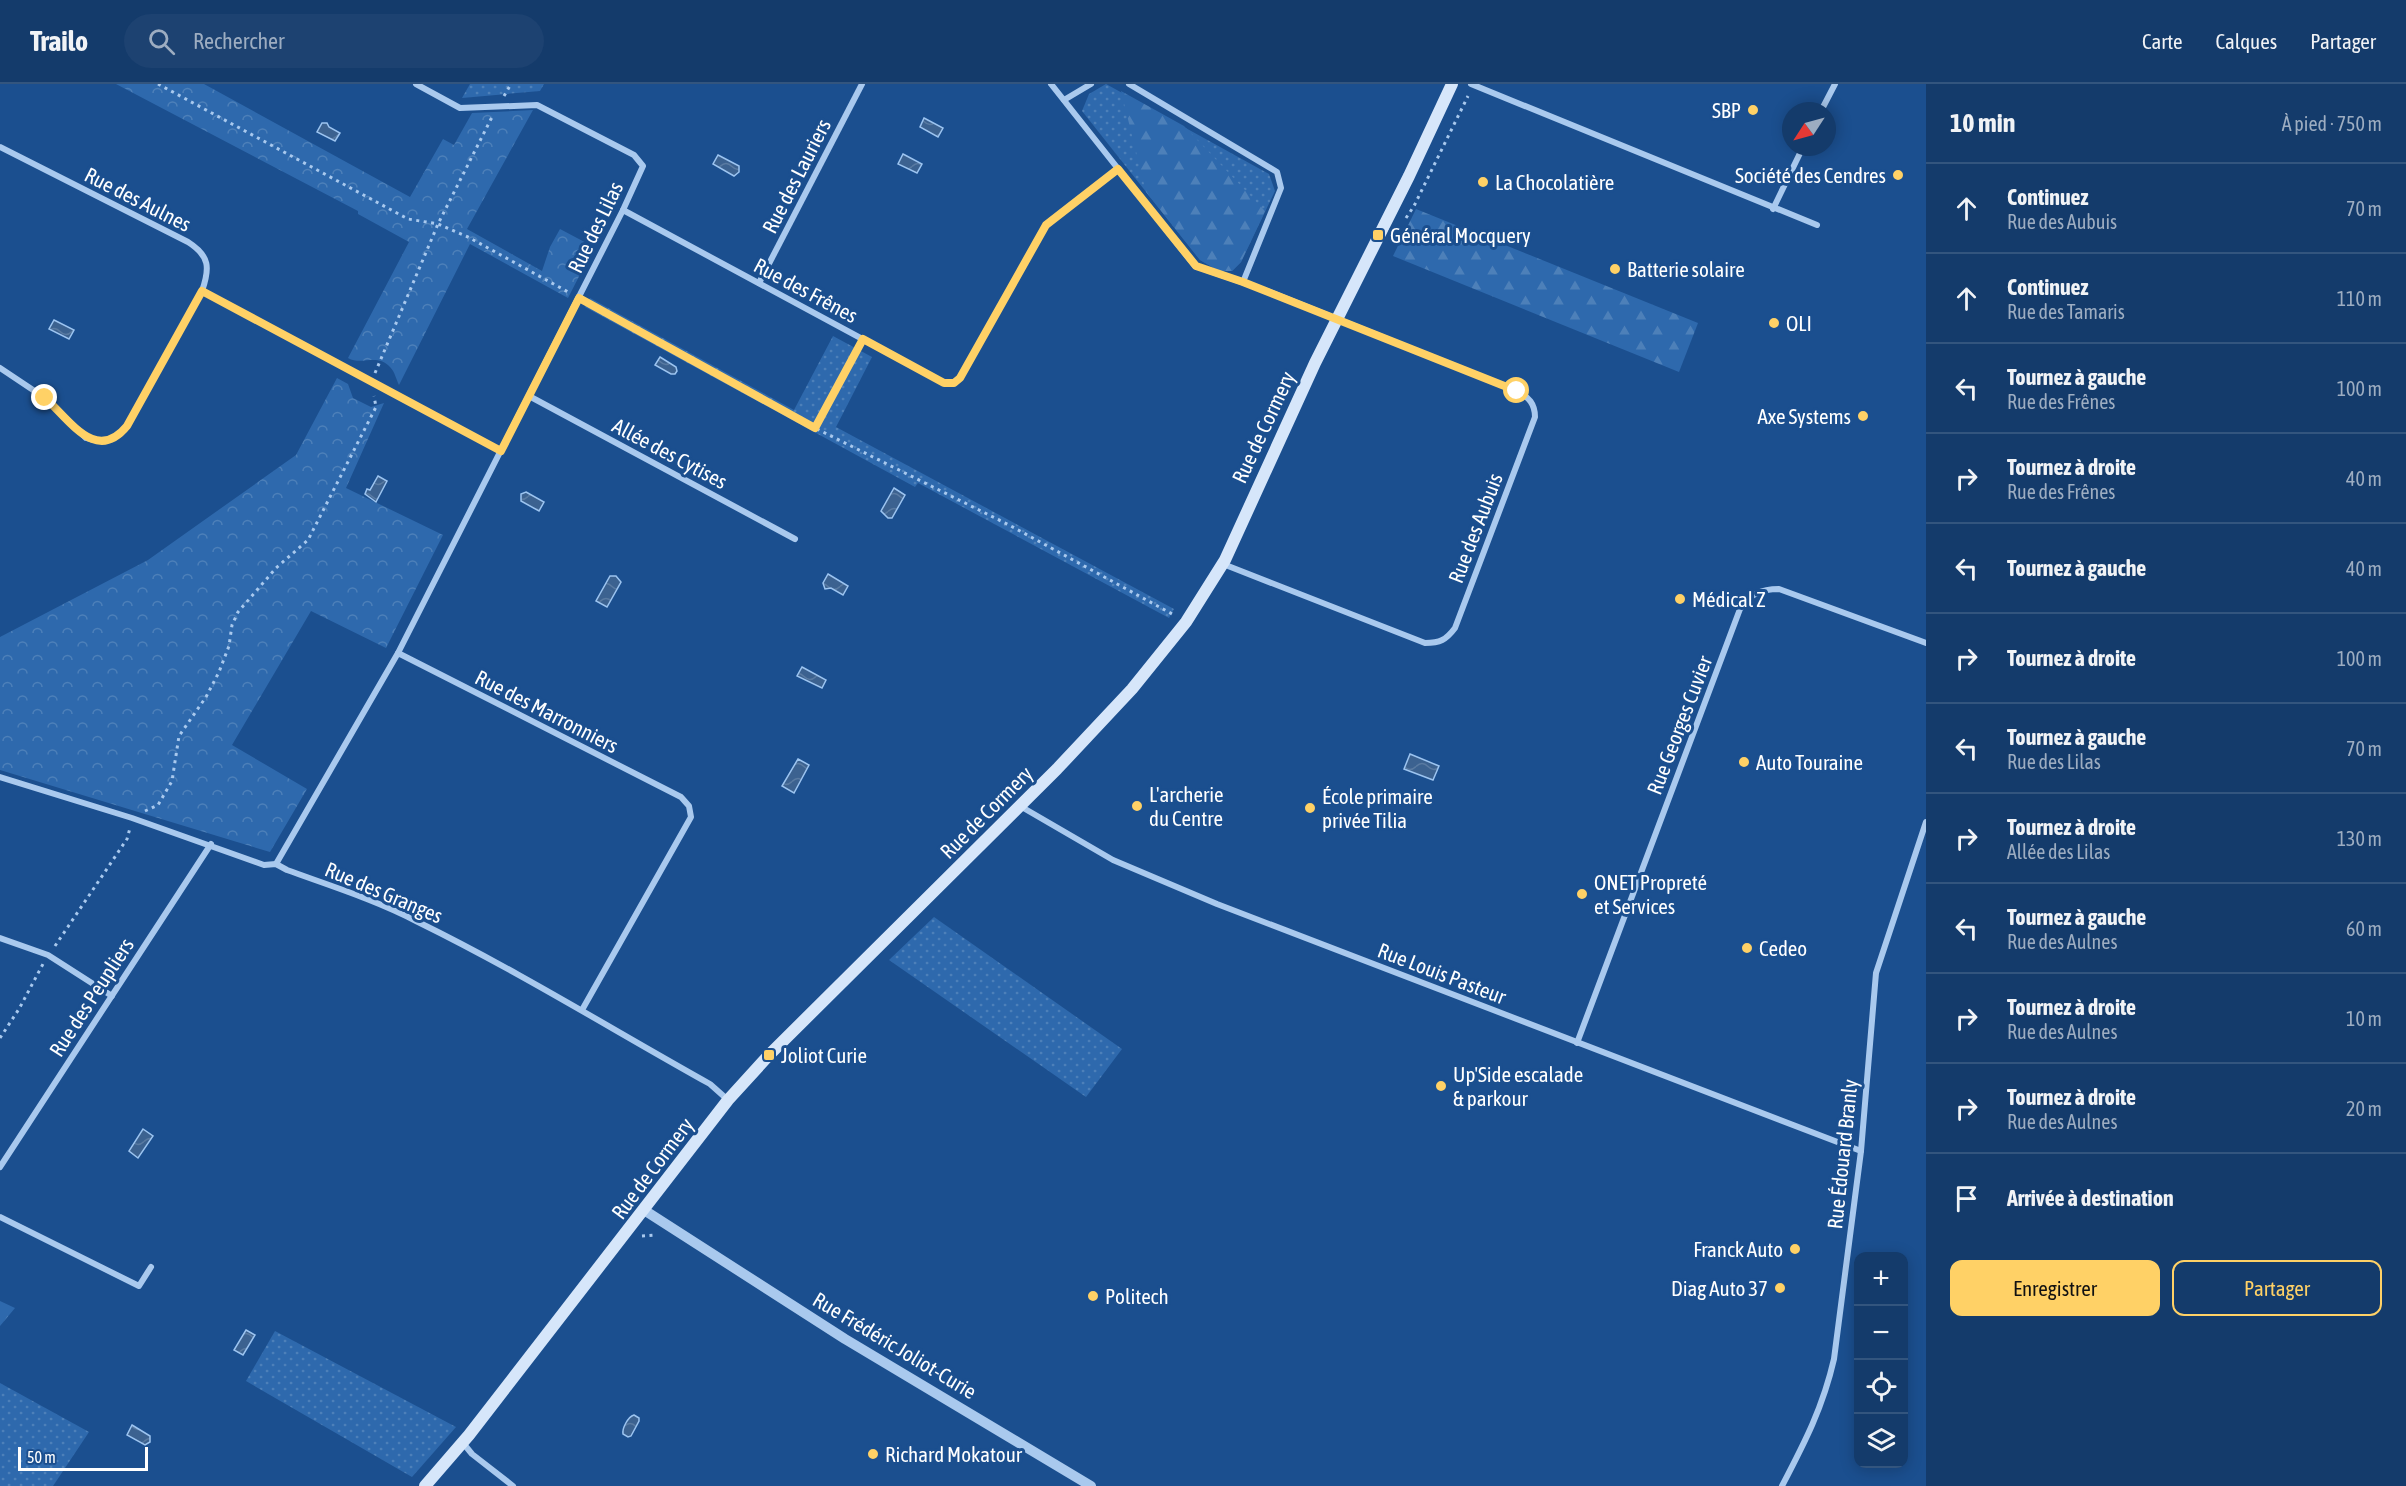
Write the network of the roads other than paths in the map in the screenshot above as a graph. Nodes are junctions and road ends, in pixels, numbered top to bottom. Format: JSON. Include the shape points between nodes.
{"nodes":[{"id":1,"x":416,"y":84,"type":"edge"},
{"id":2,"x":862,"y":84,"type":"edge"},
{"id":3,"x":1052,"y":84,"type":"edge"},
{"id":4,"x":1091,"y":84,"type":"edge"},
{"id":5,"x":1129,"y":84,"type":"edge"},
{"id":6,"x":1452,"y":84,"type":"edge"},
{"id":7,"x":1471,"y":84,"type":"edge"},
{"id":8,"x":1835,"y":84,"type":"edge"},
{"id":9,"x":1064,"y":100,"type":"junction"},
{"id":10,"x":1826,"y":102,"type":"edge"},
{"id":11,"x":0,"y":147,"type":"edge"},
{"id":12,"x":1799,"y":156,"type":"edge"},
{"id":13,"x":1118,"y":169,"type":"junction"},
{"id":14,"x":1773,"y":208,"type":"junction"},
{"id":15,"x":624,"y":210,"type":"junction"},
{"id":16,"x":1817,"y":225,"type":"dead end"},
{"id":17,"x":1243,"y":282,"type":"junction"},
{"id":18,"x":759,"y":283,"type":"junction"},
{"id":19,"x":202,"y":291,"type":"junction"},
{"id":20,"x":1336,"y":319,"type":"junction"},
{"id":21,"x":0,"y":368,"type":"edge"},
{"id":22,"x":529,"y":396,"type":"junction"},
{"id":23,"x":501,"y":451,"type":"junction"},
{"id":24,"x":795,"y":539,"type":"dead end"},
{"id":25,"x":1222,"y":564,"type":"junction"},
{"id":26,"x":1926,"y":643,"type":"edge"},
{"id":27,"x":398,"y":653,"type":"junction"},
{"id":28,"x":0,"y":777,"type":"edge"},
{"id":29,"x":1020,"y":806,"type":"junction"},
{"id":30,"x":1926,"y":822,"type":"edge"},
{"id":31,"x":211,"y":844,"type":"junction"},
{"id":32,"x":276,"y":864,"type":"junction"},
{"id":33,"x":0,"y":938,"type":"edge"},
{"id":34,"x":112,"y":996,"type":"junction"},
{"id":35,"x":582,"y":1010,"type":"junction"},
{"id":36,"x":1577,"y":1043,"type":"junction"},
{"id":37,"x":729,"y":1100,"type":"junction"},
{"id":38,"x":1861,"y":1151,"type":"junction"},
{"id":39,"x":0,"y":1167,"type":"edge"},
{"id":40,"x":644,"y":1210,"type":"junction"},
{"id":41,"x":0,"y":1218,"type":"edge"},
{"id":42,"x":151,"y":1267,"type":"dead end"},
{"id":43,"x":463,"y":1443,"type":"junction"},
{"id":44,"x":425,"y":1486,"type":"edge"},
{"id":45,"x":513,"y":1486,"type":"edge"},
{"id":46,"x":1091,"y":1486,"type":"edge"},
{"id":47,"x":1782,"y":1486,"type":"edge"}],
"edges":[{"from":1,"to":15,"type":"street","name":"Rue des Lilas","via":[[460,108],[537,105],[634,155],[643,166]]},
{"from":2,"to":18,"type":"street","name":"Rue des Lauriers"},
{"from":3,"to":9,"type":"street","name":"Rue des Aubuis"},
{"from":4,"to":9,"type":"street"},
{"from":5,"to":17,"type":"street","via":[[1277,172],[1281,188]]},
{"from":6,"to":20,"type":"main road","name":"Rue de Cormery"},
{"from":7,"to":14,"type":"street"},
{"from":8,"to":10,"type":"street"},
{"from":9,"to":13,"type":"street","name":"Rue des Aubuis"},
{"from":11,"to":19,"type":"street","name":"Rue des Aulnes","via":[[199,249],[207,267]]},
{"from":12,"to":14,"type":"street"},
{"from":13,"to":17,"type":"street","name":"Rue des Aubuis","via":[[1196,266]]},
{"from":13,"to":18,"type":"street","name":"Rue des Frênes","via":[[1046,225],[954,383],[944,383]]},
{"from":14,"to":16,"type":"street"},
{"from":15,"to":18,"type":"street","name":"Rue des Frênes"},
{"from":15,"to":22,"type":"street","name":"Rue des Lilas"},
{"from":17,"to":20,"type":"street","name":"Rue des Aubuis"},
{"from":19,"to":21,"type":"street","name":"Rue des Aulnes","via":[[127,426],[111,441],[86,438],[45,398]]},
{"from":19,"to":23,"type":"street"},
{"from":20,"to":25,"type":"main road","name":"Rue de Cormery"},
{"from":20,"to":25,"type":"street","name":"Rue des Aubuis","via":[[1517,391],[1532,403],[1535,417],[1455,628],[1447,639],[1425,644]]},
{"from":22,"to":23,"type":"street","name":"Rue des Lilas"},
{"from":22,"to":24,"type":"street","name":"Allée des Cytises"},
{"from":23,"to":27,"type":"street","name":"Rue des Lilas"},
{"from":25,"to":29,"type":"main road","name":"Rue de Cormery","via":[[1186,622],[1132,689]]},
{"from":26,"to":36,"type":"street","name":"Rue Georges Cuvier","via":[[1779,589],[1765,589],[1745,601]]},
{"from":27,"to":32,"type":"street"},
{"from":27,"to":35,"type":"street","name":"Rue des Marronniers","via":[[681,797],[689,806],[691,817]]},
{"from":28,"to":31,"type":"street","name":"Rue des Granges"},
{"from":29,"to":36,"type":"street","name":"Rue Louis Pasteur","via":[[1113,860]]},
{"from":29,"to":37,"type":"main road","name":"Rue de Cormery","via":[[769,1055]]},
{"from":30,"to":38,"type":"street","name":"Rue Édouard Branly","via":[[1876,973]]},
{"from":31,"to":32,"type":"street","name":"Rue des Granges","via":[[264,865]]},
{"from":31,"to":34,"type":"street","name":"Rue des Peupliers"},
{"from":32,"to":35,"type":"street","name":"Rue des Granges","via":[[418,921]]},
{"from":33,"to":34,"type":"street","via":[[48,955]]},
{"from":34,"to":39,"type":"street","name":"Rue des Peupliers"},
{"from":35,"to":37,"type":"street","name":"Rue des Granges","via":[[710,1083]]},
{"from":36,"to":38,"type":"street","name":"Rue Louis Pasteur"},
{"from":37,"to":40,"type":"main road","name":"Rue de Cormery"},
{"from":38,"to":47,"type":"street","name":"Rue Édouard Branly","via":[[1828,1386]]},
{"from":40,"to":43,"type":"main road","name":"Rue de Cormery"},
{"from":40,"to":46,"type":"street","name":"Rue Frédéric Joliot-Curie","via":[[845,1339]]},
{"from":41,"to":42,"type":"street","via":[[139,1286]]},
{"from":43,"to":44,"type":"main road","name":"Rue de Cormery"},
{"from":43,"to":45,"type":"street"}]}
